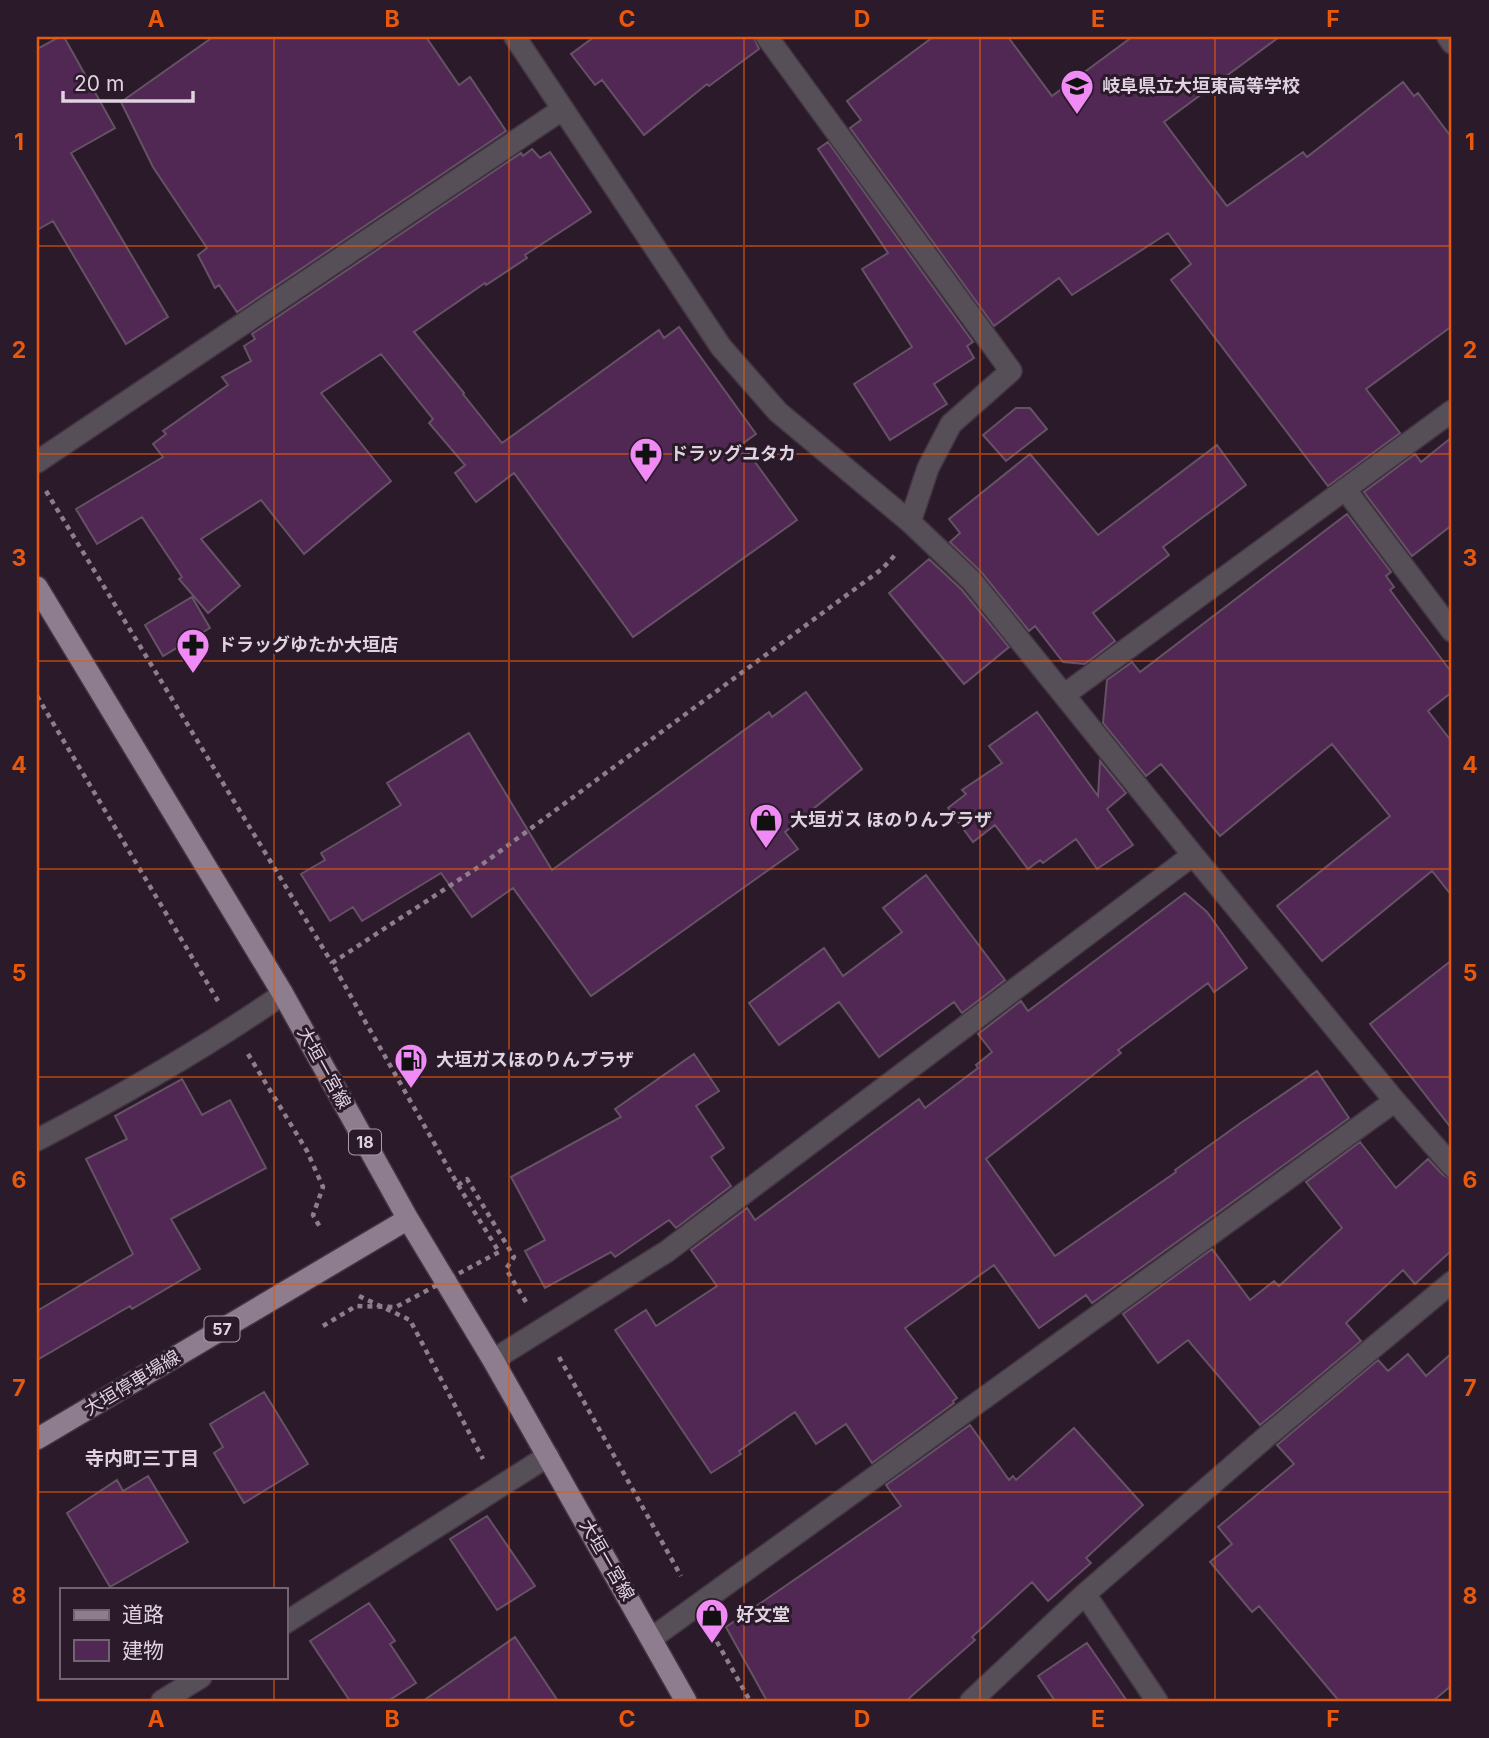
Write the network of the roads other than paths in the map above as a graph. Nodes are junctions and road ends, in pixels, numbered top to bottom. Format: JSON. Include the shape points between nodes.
{"nodes":[{"id":1,"x":515,"y":37,"type":"edge"},
{"id":2,"x":767,"y":37,"type":"edge"},
{"id":3,"x":1448,"y":37,"type":"edge"},
{"id":4,"x":1452,"y":43,"type":"edge"},
{"id":5,"x":563,"y":108,"type":"junction"},
{"id":6,"x":1452,"y":411,"type":"edge"},
{"id":7,"x":37,"y":462,"type":"edge"},
{"id":8,"x":1345,"y":489,"type":"junction"},
{"id":9,"x":910,"y":522,"type":"junction"},
{"id":10,"x":37,"y":587,"type":"edge"},
{"id":11,"x":1452,"y":631,"type":"edge"},
{"id":12,"x":1064,"y":695,"type":"junction"},
{"id":13,"x":1193,"y":855,"type":"junction"},
{"id":14,"x":283,"y":994,"type":"junction"},
{"id":15,"x":1395,"y":1101,"type":"junction"},
{"id":16,"x":37,"y":1140,"type":"edge"},
{"id":17,"x":1452,"y":1166,"type":"edge"},
{"id":18,"x":408,"y":1219,"type":"junction"},
{"id":19,"x":1452,"y":1282,"type":"edge"},
{"id":20,"x":493,"y":1360,"type":"junction"},
{"id":21,"x":37,"y":1439,"type":"edge"},
{"id":22,"x":548,"y":1456,"type":"junction"},
{"id":23,"x":1086,"y":1594,"type":"junction"},
{"id":24,"x":287,"y":1622,"type":"edge"},
{"id":25,"x":652,"y":1637,"type":"junction"},
{"id":26,"x":199,"y":1678,"type":"edge"},
{"id":27,"x":162,"y":1701,"type":"edge"},
{"id":28,"x":686,"y":1701,"type":"edge"},
{"id":29,"x":971,"y":1701,"type":"edge"},
{"id":30,"x":1157,"y":1701,"type":"edge"}],
"edges":[{"from":1,"to":5,"type":"street"},
{"from":2,"to":9,"type":"street","via":[[1011,371],[951,424],[928,468]]},
{"from":3,"to":4,"type":"street"},
{"from":5,"to":7,"type":"street"},
{"from":5,"to":9,"type":"street","via":[[721,347],[778,412]]},
{"from":6,"to":8,"type":"street"},
{"from":8,"to":11,"type":"street"},
{"from":8,"to":12,"type":"street"},
{"from":9,"to":12,"type":"street","via":[[972,581]]},
{"from":10,"to":14,"type":"main road","name":"大垣一宮線","number":"18"},
{"from":12,"to":13,"type":"street"},
{"from":13,"to":15,"type":"street"},
{"from":13,"to":20,"type":"street","via":[[666,1252]]},
{"from":14,"to":16,"type":"street","via":[[233,1029]]},
{"from":14,"to":18,"type":"main road","name":"大垣一宮線","number":"18"},
{"from":15,"to":17,"type":"street"},
{"from":15,"to":25,"type":"street"},
{"from":18,"to":20,"type":"main road","name":"大垣一宮線","number":"18"},
{"from":18,"to":21,"type":"main road","name":"大垣停車場線","number":"57"},
{"from":19,"to":23,"type":"street"},
{"from":20,"to":22,"type":"main road","name":"大垣一宮線","number":"18"},
{"from":22,"to":24,"type":"street"},
{"from":22,"to":25,"type":"main road","name":"大垣一宮線","number":"18"},
{"from":23,"to":29,"type":"street"},
{"from":23,"to":30,"type":"street"},
{"from":25,"to":28,"type":"main road","name":"大垣一宮線","number":"18"},
{"from":26,"to":27,"type":"street"}]}
